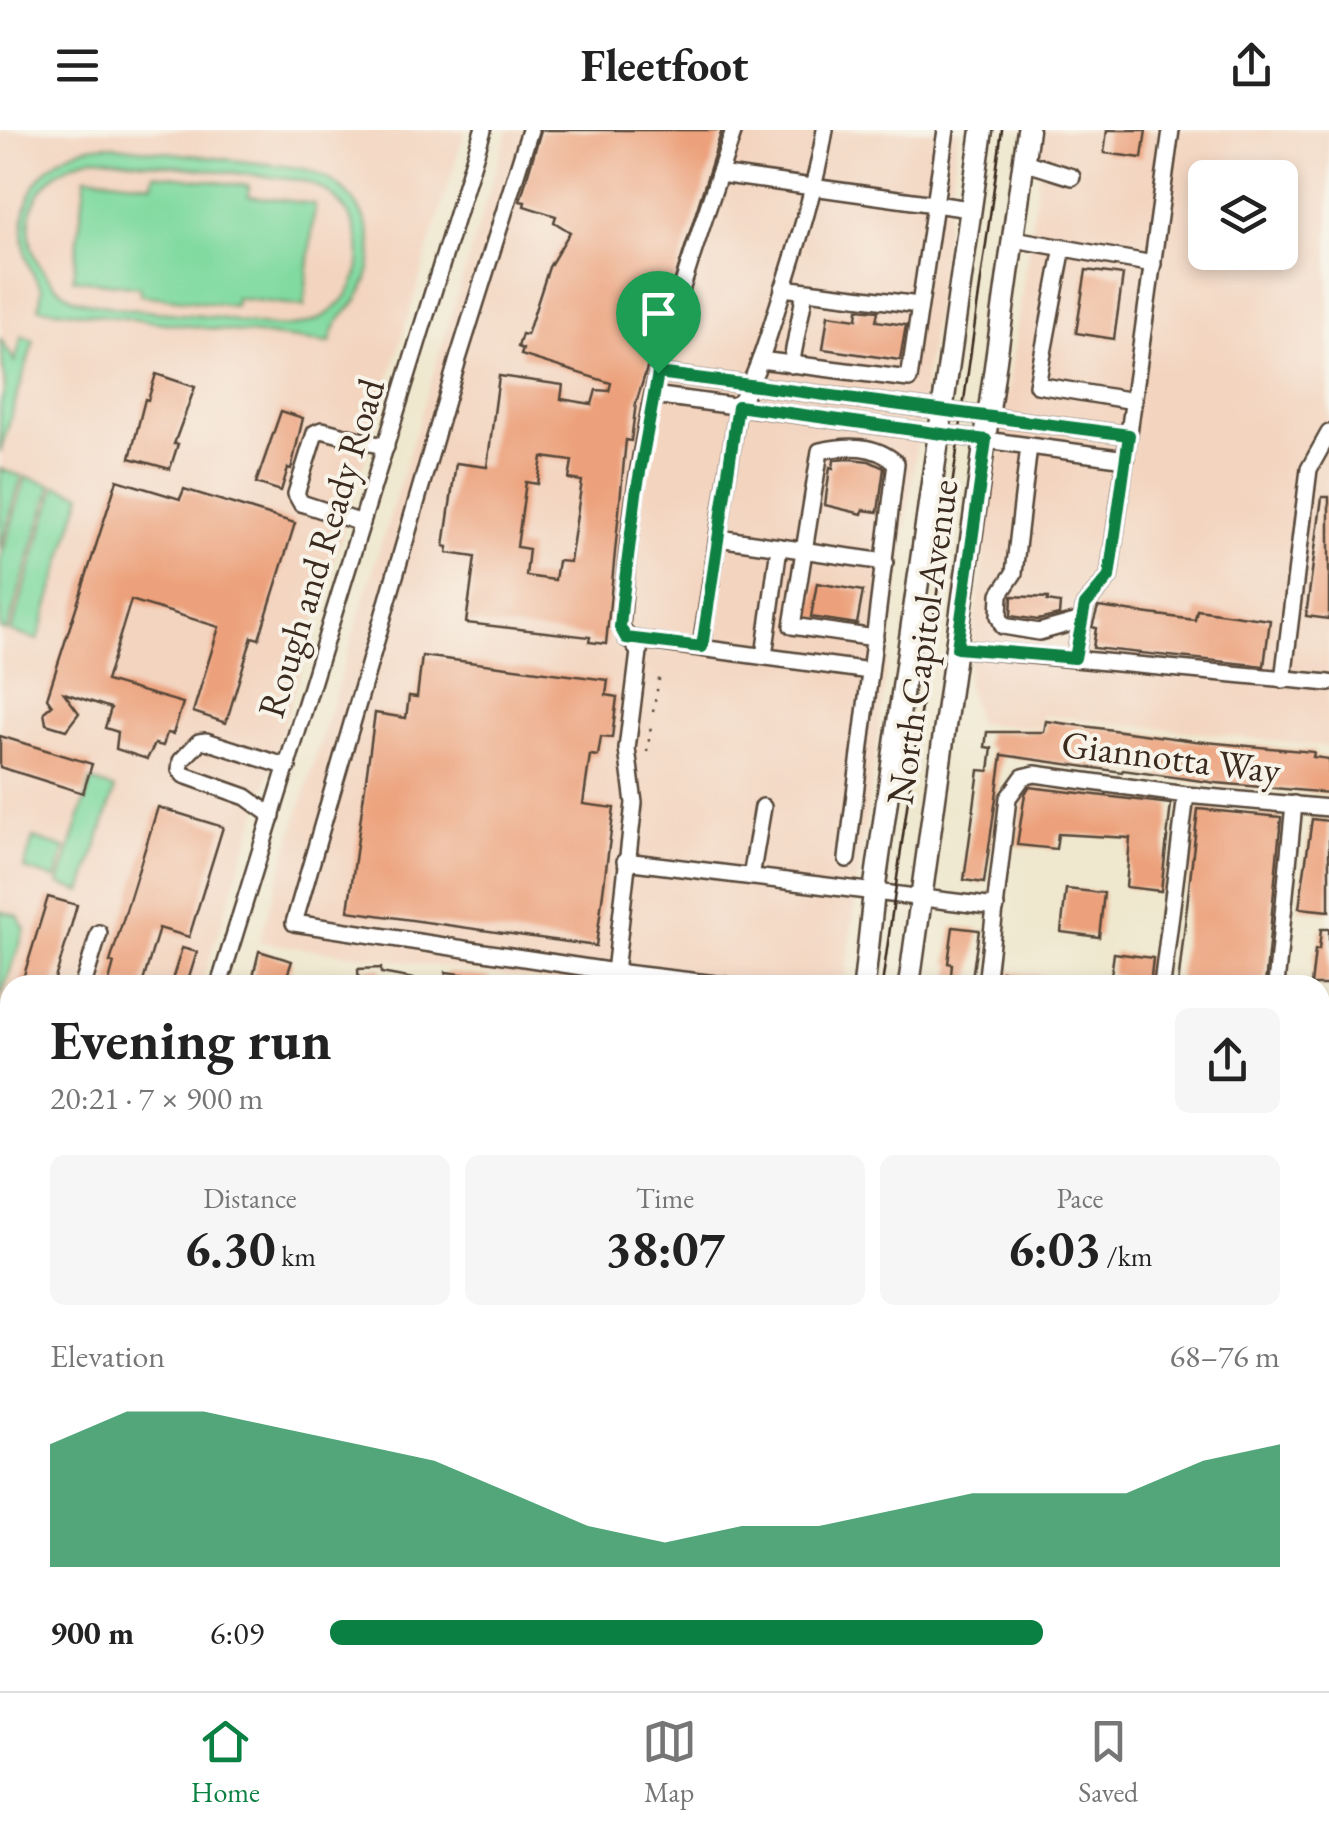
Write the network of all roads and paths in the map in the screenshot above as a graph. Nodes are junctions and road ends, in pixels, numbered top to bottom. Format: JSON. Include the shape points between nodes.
{"nodes":[{"id":1,"x":482,"y":130,"type":"edge"},
{"id":2,"x":530,"y":130,"type":"edge"},
{"id":3,"x":734,"y":130,"type":"edge"},
{"id":4,"x":826,"y":130,"type":"edge"},
{"id":5,"x":946,"y":130,"type":"edge"},
{"id":6,"x":982,"y":130,"type":"edge"},
{"id":7,"x":1028,"y":130,"type":"edge"},
{"id":8,"x":1172,"y":130,"type":"edge"},
{"id":9,"x":1024,"y":162,"type":"junction"},
{"id":10,"x":720,"y":174,"type":"junction"},
{"id":11,"x":1072,"y":176,"type":"dead end"},
{"id":12,"x":815,"y":188,"type":"junction"},
{"id":13,"x":934,"y":204,"type":"junction"},
{"id":14,"x":970,"y":209,"type":"junction"},
{"id":15,"x":1014,"y":239,"type":"junction"},
{"id":16,"x":1063,"y":247,"type":"junction"},
{"id":17,"x":1153,"y":264,"type":"junction"},
{"id":18,"x":784,"y":288,"type":"junction"},
{"id":19,"x":805,"y":292,"type":"junction"},
{"id":20,"x":920,"y":305,"type":"junction"},
{"id":21,"x":760,"y":360,"type":"junction"},
{"id":22,"x":792,"y":365,"type":"junction"},
{"id":23,"x":658,"y":373,"type":"junction"},
{"id":24,"x":751,"y":385,"type":"junction"},
{"id":25,"x":653,"y":395,"type":"junction"},
{"id":26,"x":1134,"y":400,"type":"junction"},
{"id":27,"x":738,"y":406,"type":"junction"},
{"id":28,"x":942,"y":410,"type":"junction"},
{"id":29,"x":990,"y":416,"type":"junction"},
{"id":30,"x":1329,"y":432,"type":"edge"},
{"id":31,"x":938,"y":434,"type":"junction"},
{"id":32,"x":1129,"y":435,"type":"junction"},
{"id":33,"x":986,"y":440,"type":"junction"},
{"id":34,"x":386,"y":446,"type":"junction"},
{"id":35,"x":1030,"y":446,"type":"junction"},
{"id":36,"x":1126,"y":459,"type":"junction"},
{"id":37,"x":362,"y":522,"type":"junction"},
{"id":38,"x":718,"y":538,"type":"junction"},
{"id":39,"x":779,"y":547,"type":"junction"},
{"id":40,"x":805,"y":551,"type":"junction"},
{"id":41,"x":885,"y":562,"type":"junction"},
{"id":42,"x":1082,"y":620,"type":"junction"},
{"id":43,"x":626,"y":638,"type":"junction"},
{"id":44,"x":875,"y":638,"type":"junction"},
{"id":45,"x":702,"y":647,"type":"junction"},
{"id":46,"x":957,"y":648,"type":"junction"},
{"id":47,"x":764,"y":656,"type":"junction"},
{"id":48,"x":1075,"y":658,"type":"junction"},
{"id":49,"x":870,"y":671,"type":"junction"},
{"id":50,"x":660,"y":674,"type":"dead end"},
{"id":51,"x":1283,"y":680,"type":"junction"},
{"id":52,"x":1329,"y":683,"type":"edge"},
{"id":53,"x":653,"y":712,"type":"dead end"},
{"id":54,"x":652,"y":721,"type":"dead end"},
{"id":55,"x":647,"y":752,"type":"dead end"},
{"id":56,"x":288,"y":767,"type":"junction"},
{"id":57,"x":1186,"y":796,"type":"junction"},
{"id":58,"x":1294,"y":804,"type":"junction"},
{"id":59,"x":763,"y":807,"type":"dead end"},
{"id":60,"x":1329,"y":808,"type":"edge"},
{"id":61,"x":272,"y":816,"type":"junction"},
{"id":62,"x":847,"y":859,"type":"dead end"},
{"id":63,"x":626,"y":861,"type":"junction"},
{"id":64,"x":752,"y":877,"type":"junction"},
{"id":65,"x":874,"y":892,"type":"junction"},
{"id":66,"x":920,"y":896,"type":"junction"},
{"id":67,"x":996,"y":907,"type":"junction"},
{"id":68,"x":99,"y":933,"type":"dead end"},
{"id":69,"x":614,"y":972,"type":"junction"},
{"id":70,"x":86,"y":975,"type":"edge"},
{"id":71,"x":222,"y":975,"type":"edge"},
{"id":72,"x":639,"y":975,"type":"edge"},
{"id":73,"x":865,"y":975,"type":"edge"},
{"id":74,"x":910,"y":975,"type":"edge"},
{"id":75,"x":987,"y":975,"type":"edge"},
{"id":76,"x":1163,"y":975,"type":"edge"},
{"id":77,"x":1277,"y":975,"type":"edge"}],
"edges":[{"from":1,"to":34,"type":"street","name":"Rough and Ready Road"},
{"from":2,"to":69,"type":"street","via":[[294,923]]},
{"from":3,"to":10,"type":"street"},
{"from":4,"to":12,"type":"street"},
{"from":5,"to":13,"type":"street"},
{"from":6,"to":14,"type":"main road","name":"North Capitol Avenue"},
{"from":7,"to":9,"type":"main road","name":"North Capitol Avenue"},
{"from":8,"to":17,"type":"street"},
{"from":9,"to":11,"type":"street"},
{"from":9,"to":15,"type":"main road","name":"North Capitol Avenue"},
{"from":10,"to":12,"type":"street"},
{"from":10,"to":23,"type":"street"},
{"from":12,"to":13,"type":"street"},
{"from":12,"to":18,"type":"street"},
{"from":13,"to":14,"type":"street"},
{"from":13,"to":20,"type":"street"},
{"from":14,"to":28,"type":"main road","name":"North Capitol Avenue"},
{"from":15,"to":16,"type":"street"},
{"from":15,"to":29,"type":"main road","name":"North Capitol Avenue"},
{"from":16,"to":17,"type":"street"},
{"from":16,"to":26,"type":"street","via":[[1037,385]]},
{"from":17,"to":26,"type":"street"},
{"from":18,"to":19,"type":"street"},
{"from":18,"to":21,"type":"street"},
{"from":19,"to":20,"type":"street"},
{"from":19,"to":22,"type":"street"},
{"from":20,"to":22,"type":"street","via":[[909,379]]},
{"from":21,"to":22,"type":"street"},
{"from":21,"to":24,"type":"street"},
{"from":23,"to":24,"type":"street"},
{"from":23,"to":25,"type":"street"},
{"from":24,"to":27,"type":"street"},
{"from":24,"to":28,"type":"street"},
{"from":25,"to":27,"type":"street"},
{"from":25,"to":43,"type":"street","via":[[622,604]]},
{"from":26,"to":32,"type":"street"},
{"from":27,"to":31,"type":"street"},
{"from":27,"to":38,"type":"street"},
{"from":28,"to":29,"type":"street"},
{"from":28,"to":31,"type":"main road","name":"North Capitol Avenue"},
{"from":29,"to":32,"type":"street"},
{"from":29,"to":33,"type":"main road","name":"North Capitol Avenue"},
{"from":30,"to":51,"type":"street","via":[[1310,469]]},
{"from":31,"to":33,"type":"street"},
{"from":31,"to":65,"type":"main road","name":"North Capitol Avenue"},
{"from":32,"to":36,"type":"street"},
{"from":33,"to":35,"type":"street"},
{"from":33,"to":46,"type":"main road","name":"North Capitol Avenue"},
{"from":34,"to":37,"type":"street","name":"Rough and Ready Road"},
{"from":34,"to":37,"type":"street","via":[[314,433],[296,494],[301,503]]},
{"from":35,"to":36,"type":"street"},
{"from":35,"to":42,"type":"street","via":[[1014,573],[1000,594],[998,616],[1003,626],[1039,632]]},
{"from":36,"to":42,"type":"street","via":[[1109,577],[1091,595]]},
{"from":37,"to":56,"type":"street","name":"Rough and Ready Road"},
{"from":38,"to":39,"type":"street"},
{"from":38,"to":45,"type":"street"},
{"from":39,"to":40,"type":"street"},
{"from":39,"to":47,"type":"street"},
{"from":40,"to":41,"type":"street"},
{"from":40,"to":41,"type":"street","via":[[820,451],[844,446],[884,452],[896,462]]},
{"from":40,"to":44,"type":"street","via":[[792,626]]},
{"from":41,"to":44,"type":"street"},
{"from":42,"to":48,"type":"street"},
{"from":43,"to":45,"type":"street"},
{"from":43,"to":63,"type":"street","via":[[639,652],[627,749],[634,803]]},
{"from":44,"to":49,"type":"street"},
{"from":45,"to":47,"type":"street"},
{"from":46,"to":48,"type":"street"},
{"from":46,"to":66,"type":"main road","name":"North Capitol Avenue"},
{"from":47,"to":49,"type":"street"},
{"from":48,"to":51,"type":"street"},
{"from":49,"to":62,"type":"street"},
{"from":50,"to":53,"type":"path"},
{"from":51,"to":52,"type":"street"},
{"from":54,"to":55,"type":"path"},
{"from":56,"to":61,"type":"street","name":"Rough and Ready Road"},
{"from":56,"to":61,"type":"street","via":[[206,741],[180,762],[184,775],[246,797]]},
{"from":57,"to":58,"type":"street","name":"Giannotta Way"},
{"from":57,"to":67,"type":"street","name":"Giannotta Way","via":[[1022,777],[1008,798]]},
{"from":57,"to":76,"type":"street"},
{"from":58,"to":60,"type":"street","name":"Giannotta Way"},
{"from":58,"to":77,"type":"street"},
{"from":59,"to":64,"type":"street"},
{"from":61,"to":71,"type":"street","name":"Rough and Ready Road"},
{"from":63,"to":64,"type":"street"},
{"from":63,"to":69,"type":"street"},
{"from":64,"to":65,"type":"street"},
{"from":65,"to":66,"type":"street"},
{"from":65,"to":73,"type":"main road","name":"North Capitol Avenue"},
{"from":66,"to":67,"type":"street"},
{"from":66,"to":74,"type":"main road","name":"North Capitol Avenue"},
{"from":67,"to":75,"type":"street","name":"Giannotta Way"},
{"from":68,"to":70,"type":"street"},
{"from":69,"to":72,"type":"street"}]}
